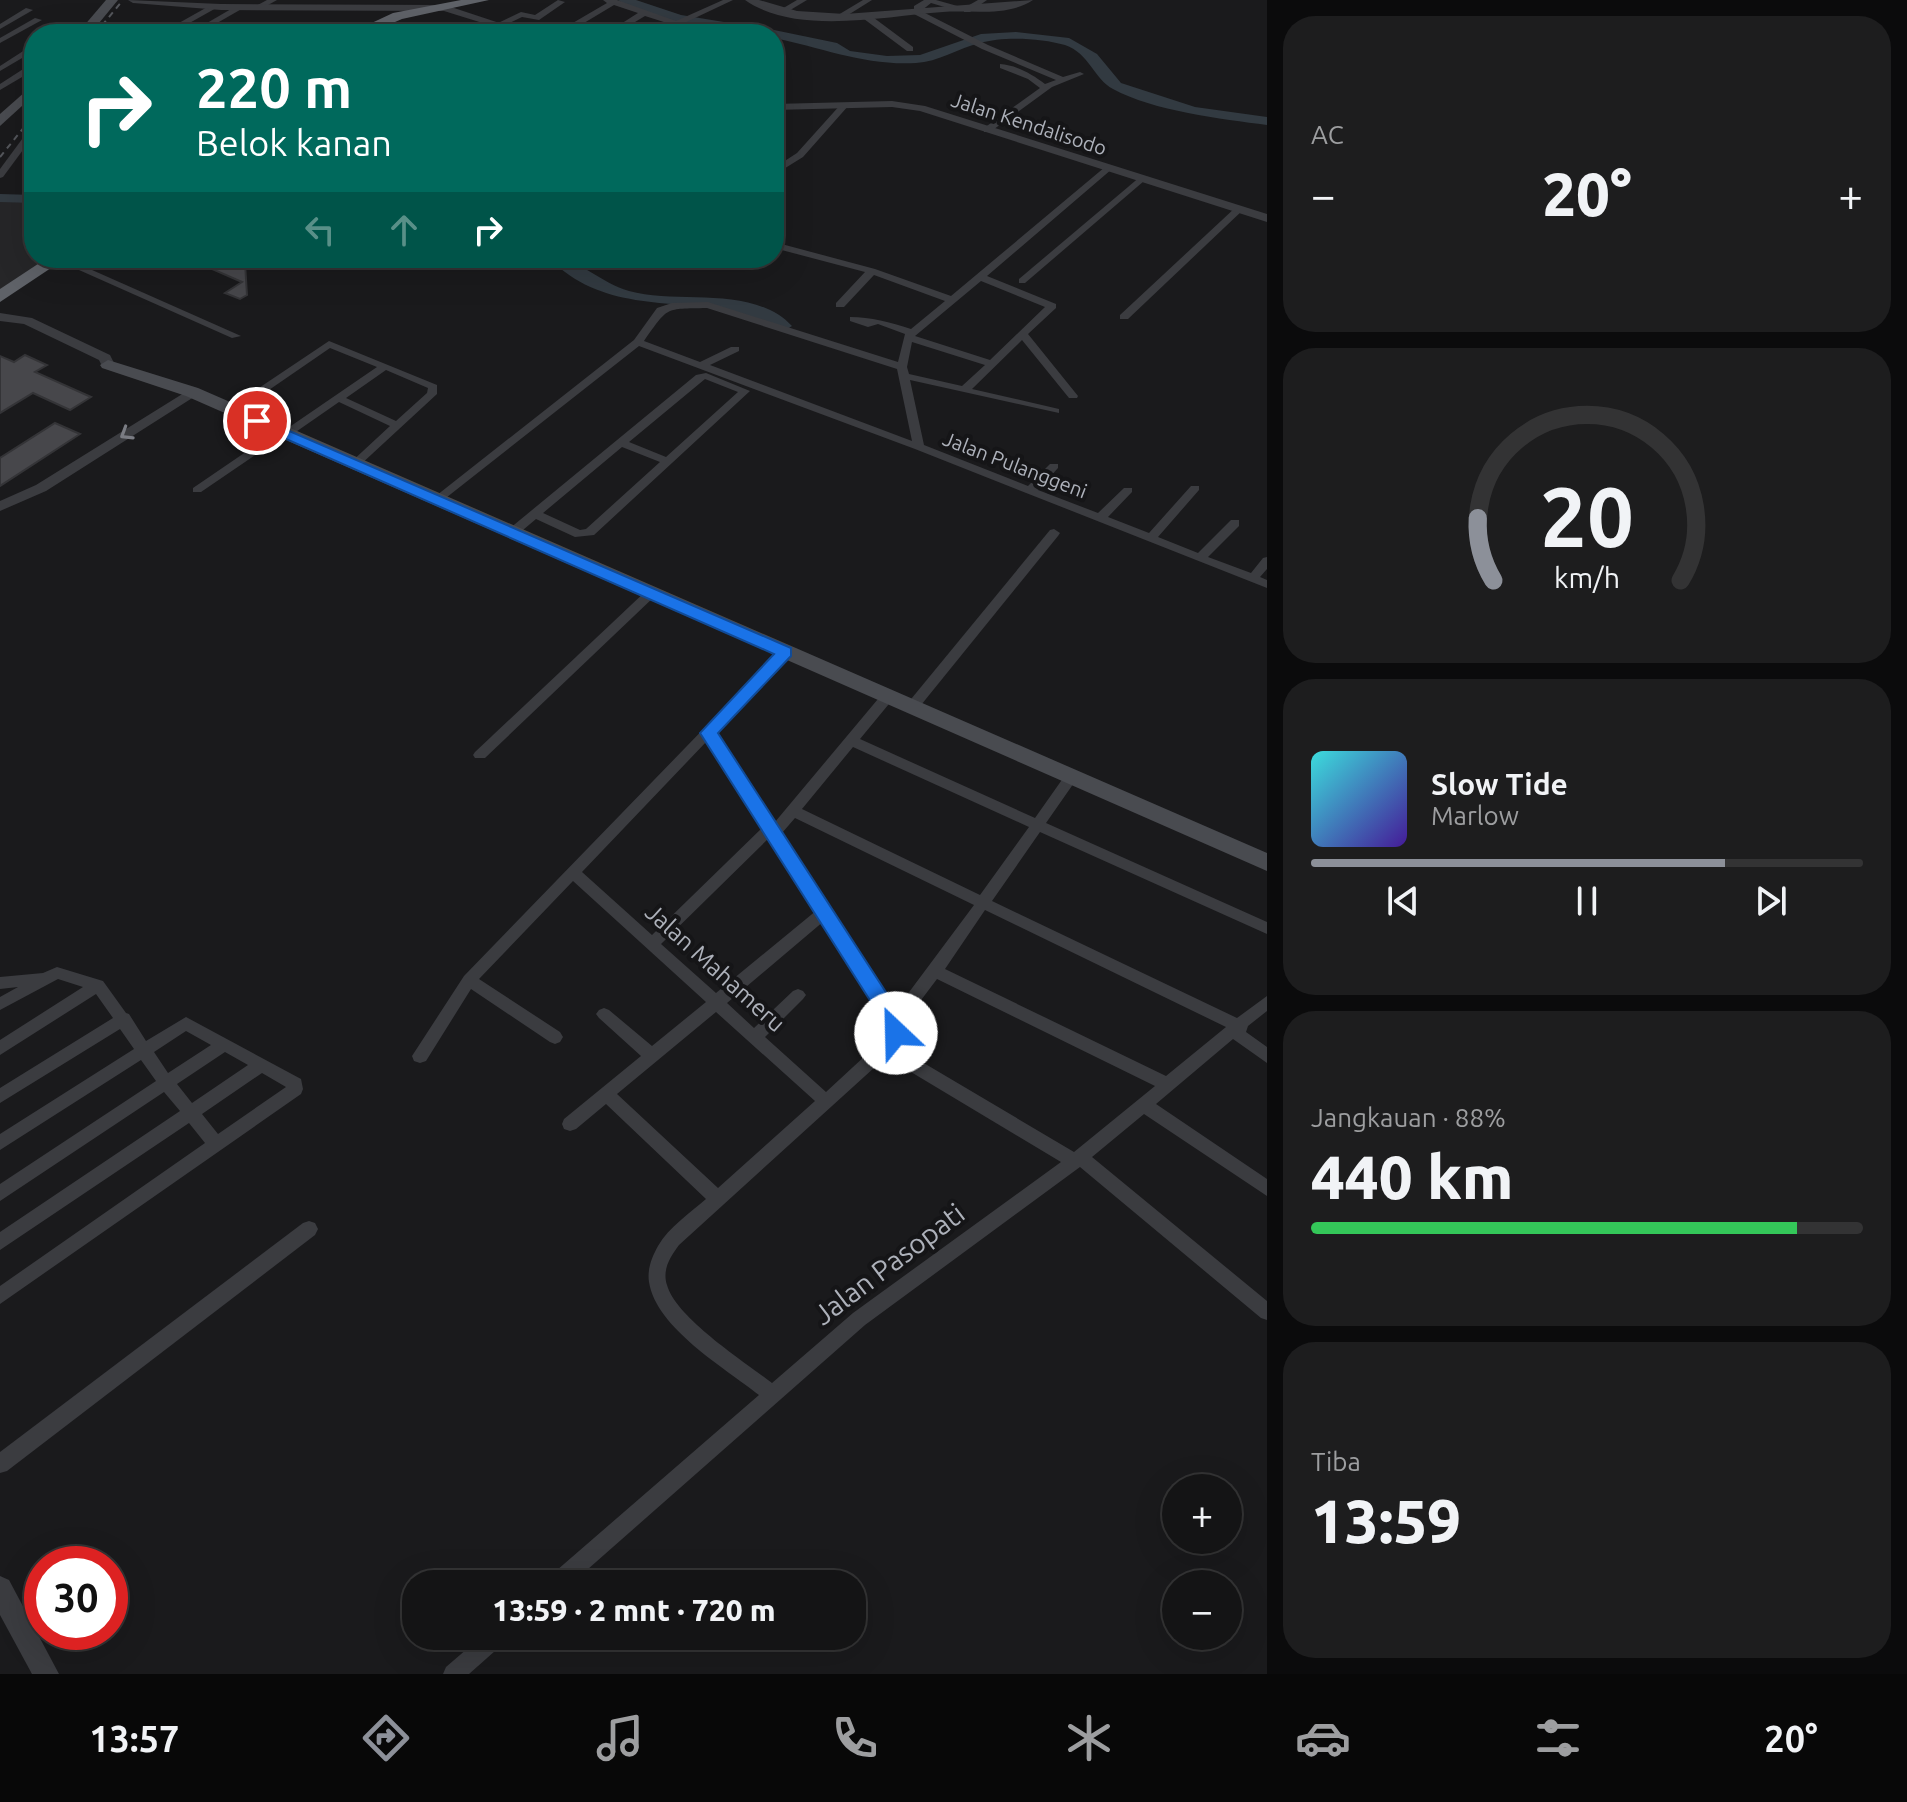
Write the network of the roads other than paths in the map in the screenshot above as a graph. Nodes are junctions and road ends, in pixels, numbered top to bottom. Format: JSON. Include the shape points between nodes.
{"nodes":[{"id":1,"x":133,"y":0,"type":"edge"},
{"id":2,"x":273,"y":0,"type":"edge"},
{"id":3,"x":482,"y":0,"type":"edge"},
{"id":4,"x":744,"y":0,"type":"edge"},
{"id":5,"x":803,"y":0,"type":"edge"},
{"id":6,"x":868,"y":0,"type":"edge"},
{"id":7,"x":930,"y":0,"type":"edge"},
{"id":8,"x":983,"y":0,"type":"edge"},
{"id":9,"x":1028,"y":0,"type":"edge"},
{"id":10,"x":611,"y":1,"type":"edge"},
{"id":11,"x":725,"y":1,"type":"edge"},
{"id":12,"x":561,"y":2,"type":"dead end"},
{"id":13,"x":754,"y":2,"type":"edge"},
{"id":14,"x":239,"y":4,"type":"edge"},
{"id":15,"x":450,"y":4,"type":"edge"},
{"id":16,"x":217,"y":7,"type":"junction"},
{"id":17,"x":258,"y":7,"type":"junction"},
{"id":18,"x":962,"y":9,"type":"junction"},
{"id":19,"x":29,"y":10,"type":"dead end"},
{"id":20,"x":917,"y":12,"type":"junction"},
{"id":21,"x":386,"y":13,"type":"junction"},
{"id":22,"x":644,"y":13,"type":"junction"},
{"id":23,"x":779,"y":13,"type":"junction"},
{"id":24,"x":867,"y":17,"type":"junction"},
{"id":25,"x":536,"y":18,"type":"junction"},
{"id":26,"x":837,"y":18,"type":"junction"},
{"id":27,"x":38,"y":20,"type":"dead end"},
{"id":28,"x":682,"y":21,"type":"junction"},
{"id":29,"x":552,"y":23,"type":"dead end"},
{"id":30,"x":31,"y":24,"type":"edge"},
{"id":31,"x":182,"y":24,"type":"edge"},
{"id":32,"x":208,"y":24,"type":"edge"},
{"id":33,"x":370,"y":24,"type":"edge"},
{"id":34,"x":488,"y":24,"type":"edge"},
{"id":35,"x":505,"y":24,"type":"edge"},
{"id":36,"x":577,"y":24,"type":"edge"},
{"id":37,"x":626,"y":24,"type":"edge"},
{"id":38,"x":676,"y":24,"type":"edge"},
{"id":39,"x":0,"y":27,"type":"edge"},
{"id":40,"x":24,"y":28,"type":"edge"},
{"id":41,"x":0,"y":41,"type":"edge"},
{"id":42,"x":910,"y":49,"type":"dead end"},
{"id":43,"x":24,"y":54,"type":"edge"},
{"id":44,"x":1016,"y":60,"type":"junction"},
{"id":45,"x":1003,"y":66,"type":"junction"},
{"id":46,"x":0,"y":69,"type":"edge"},
{"id":47,"x":991,"y":71,"type":"dead end"},
{"id":48,"x":24,"y":72,"type":"edge"},
{"id":49,"x":1080,"y":74,"type":"dead end"},
{"id":50,"x":1061,"y":79,"type":"junction"},
{"id":51,"x":0,"y":88,"type":"edge"},
{"id":52,"x":1045,"y":88,"type":"junction"},
{"id":53,"x":24,"y":98,"type":"edge"},
{"id":54,"x":845,"y":105,"type":"junction"},
{"id":55,"x":784,"y":107,"type":"edge"},
{"id":56,"x":0,"y":122,"type":"edge"},
{"id":57,"x":987,"y":130,"type":"junction"},
{"id":58,"x":24,"y":143,"type":"edge"},
{"id":59,"x":784,"y":165,"type":"edge"},
{"id":60,"x":1108,"y":169,"type":"junction"},
{"id":61,"x":0,"y":175,"type":"edge"},
{"id":62,"x":1141,"y":179,"type":"junction"},
{"id":63,"x":1239,"y":209,"type":"junction"},
{"id":64,"x":1267,"y":218,"type":"edge"},
{"id":65,"x":784,"y":248,"type":"edge"},
{"id":66,"x":42,"y":268,"type":"edge"},
{"id":67,"x":80,"y":268,"type":"edge"},
{"id":68,"x":872,"y":271,"type":"junction"},
{"id":69,"x":981,"y":277,"type":"junction"},
{"id":70,"x":1022,"y":281,"type":"dead end"},
{"id":71,"x":0,"y":297,"type":"edge"},
{"id":72,"x":952,"y":300,"type":"junction"},
{"id":73,"x":840,"y":305,"type":"dead end"},
{"id":74,"x":1124,"y":317,"type":"dead end"},
{"id":75,"x":854,"y":319,"type":"dead end"},
{"id":76,"x":12,"y":321,"type":"edge"},
{"id":77,"x":1023,"y":334,"type":"junction"},
{"id":78,"x":910,"y":335,"type":"junction"},
{"id":79,"x":236,"y":336,"type":"dead end"},
{"id":80,"x":638,"y":342,"type":"junction"},
{"id":81,"x":735,"y":349,"type":"dead end"},
{"id":82,"x":990,"y":363,"type":"junction"},
{"id":83,"x":108,"y":365,"type":"joint"},
{"id":84,"x":702,"y":365,"type":"junction"},
{"id":85,"x":385,"y":366,"type":"junction"},
{"id":86,"x":760,"y":369,"type":"dead end"},
{"id":87,"x":904,"y":373,"type":"junction"},
{"id":88,"x":746,"y":382,"type":"junction"},
{"id":89,"x":966,"y":388,"type":"junction"},
{"id":90,"x":192,"y":392,"type":"junction"},
{"id":91,"x":1073,"y":396,"type":"dead end"},
{"id":92,"x":338,"y":398,"type":"junction"},
{"id":93,"x":233,"y":410,"type":"junction"},
{"id":94,"x":1055,"y":411,"type":"dead end"},
{"id":95,"x":397,"y":425,"type":"junction"},
{"id":96,"x":284,"y":433,"type":"junction"},
{"id":97,"x":622,"y":443,"type":"junction"},
{"id":98,"x":919,"y":447,"type":"junction"},
{"id":99,"x":669,"y":462,"type":"junction"},
{"id":100,"x":355,"y":464,"type":"junction"},
{"id":101,"x":1054,"y":466,"type":"dead end"},
{"id":102,"x":1195,"y":488,"type":"dead end"},
{"id":103,"x":197,"y":490,"type":"dead end"},
{"id":104,"x":1031,"y":490,"type":"junction"},
{"id":105,"x":1128,"y":490,"type":"dead end"},
{"id":106,"x":438,"y":499,"type":"junction"},
{"id":107,"x":0,"y":506,"type":"edge"},
{"id":108,"x":535,"y":514,"type":"junction"},
{"id":109,"x":1100,"y":518,"type":"junction"},
{"id":110,"x":1235,"y":523,"type":"dead end"},
{"id":111,"x":513,"y":532,"type":"junction"},
{"id":112,"x":1054,"y":533,"type":"dead end"},
{"id":113,"x":1152,"y":537,"type":"junction"},
{"id":114,"x":1201,"y":557,"type":"junction"},
{"id":115,"x":1267,"y":561,"type":"edge"},
{"id":116,"x":1253,"y":578,"type":"junction"},
{"id":117,"x":1267,"y":584,"type":"edge"},
{"id":118,"x":651,"y":593,"type":"junction"},
{"id":119,"x":785,"y":652,"type":"junction"},
{"id":120,"x":888,"y":696,"type":"junction"},
{"id":121,"x":912,"y":707,"type":"junction"},
{"id":122,"x":709,"y":733,"type":"junction"},
{"id":123,"x":852,"y":741,"type":"junction"},
{"id":124,"x":480,"y":755,"type":"dead end"},
{"id":125,"x":1071,"y":777,"type":"junction"},
{"id":126,"x":793,"y":811,"type":"junction"},
{"id":127,"x":1035,"y":825,"type":"junction"},
{"id":128,"x":773,"y":831,"type":"junction"},
{"id":129,"x":1267,"y":862,"type":"edge"},
{"id":130,"x":574,"y":874,"type":"junction"},
{"id":131,"x":985,"y":903,"type":"junction"},
{"id":132,"x":826,"y":911,"type":"junction"},
{"id":133,"x":1267,"y":928,"type":"edge"},
{"id":134,"x":652,"y":944,"type":"junction"},
{"id":135,"x":935,"y":971,"type":"junction"},
{"id":136,"x":46,"y":977,"type":"junction"},
{"id":137,"x":469,"y":980,"type":"junction"},
{"id":138,"x":0,"y":983,"type":"edge"},
{"id":139,"x":98,"y":985,"type":"junction"},
{"id":140,"x":798,"y":995,"type":"dead end"},
{"id":141,"x":716,"y":1000,"type":"junction"},
{"id":142,"x":1267,"y":1002,"type":"edge"},
{"id":143,"x":0,"y":1004,"type":"edge"},
{"id":144,"x":604,"y":1014,"type":"dead end"},
{"id":145,"x":124,"y":1019,"type":"junction"},
{"id":146,"x":895,"y":1023,"type":"junction"},
{"id":147,"x":1237,"y":1029,"type":"junction"},
{"id":148,"x":756,"y":1036,"type":"junction"},
{"id":149,"x":555,"y":1037,"type":"dead end"},
{"id":150,"x":223,"y":1045,"type":"junction"},
{"id":151,"x":0,"y":1048,"type":"edge"},
{"id":152,"x":885,"y":1048,"type":"junction"},
{"id":153,"x":143,"y":1050,"type":"junction"},
{"id":154,"x":650,"y":1054,"type":"junction"},
{"id":155,"x":420,"y":1056,"type":"dead end"},
{"id":156,"x":1267,"y":1056,"type":"edge"},
{"id":157,"x":261,"y":1065,"type":"junction"},
{"id":158,"x":167,"y":1084,"type":"junction"},
{"id":159,"x":1167,"y":1084,"type":"junction"},
{"id":160,"x":605,"y":1093,"type":"junction"},
{"id":161,"x":0,"y":1096,"type":"edge"},
{"id":162,"x":824,"y":1100,"type":"junction"},
{"id":163,"x":1144,"y":1105,"type":"junction"},
{"id":164,"x":191,"y":1114,"type":"junction"},
{"id":165,"x":570,"y":1124,"type":"dead end"},
{"id":166,"x":0,"y":1143,"type":"edge"},
{"id":167,"x":217,"y":1145,"type":"junction"},
{"id":168,"x":1077,"y":1159,"type":"junction"},
{"id":169,"x":1267,"y":1188,"type":"edge"},
{"id":170,"x":0,"y":1193,"type":"edge"},
{"id":171,"x":717,"y":1198,"type":"junction"},
{"id":172,"x":309,"y":1229,"type":"dead end"},
{"id":173,"x":0,"y":1242,"type":"edge"},
{"id":174,"x":0,"y":1296,"type":"edge"},
{"id":175,"x":1267,"y":1312,"type":"edge"},
{"id":176,"x":771,"y":1393,"type":"junction"},
{"id":177,"x":0,"y":1464,"type":"edge"},
{"id":178,"x":572,"y":1570,"type":"edge"},
{"id":179,"x":2,"y":1600,"type":"edge"},
{"id":180,"x":481,"y":1650,"type":"edge"},
{"id":181,"x":46,"y":1674,"type":"edge"},
{"id":182,"x":453,"y":1674,"type":"edge"}],
"edges":[{"from":1,"to":16,"type":"street"},
{"from":2,"to":17,"type":"street"},
{"from":3,"to":15,"type":"highway"},
{"from":4,"to":13,"type":"street"},
{"from":5,"to":23,"type":"street"},
{"from":6,"to":26,"type":"street"},
{"from":7,"to":18,"type":"street"},
{"from":7,"to":20,"type":"street"},
{"from":8,"to":18,"type":"street"},
{"from":9,"to":18,"type":"street","via":[[993,11]]},
{"from":10,"to":22,"type":"street"},
{"from":10,"to":36,"type":"street"},
{"from":11,"to":28,"type":"street"},
{"from":12,"to":25,"type":"street"},
{"from":13,"to":23,"type":"street"},
{"from":14,"to":16,"type":"street"},
{"from":14,"to":17,"type":"street"},
{"from":14,"to":32,"type":"street"},
{"from":15,"to":21,"type":"highway"},
{"from":15,"to":34,"type":"street"},
{"from":16,"to":31,"type":"street"},
{"from":17,"to":21,"type":"street"},
{"from":18,"to":20,"type":"street"},
{"from":19,"to":39,"type":"street"},
{"from":20,"to":24,"type":"street"},
{"from":20,"to":44,"type":"street"},
{"from":21,"to":33,"type":"highway"},
{"from":22,"to":28,"type":"street"},
{"from":22,"to":37,"type":"street"},
{"from":23,"to":26,"type":"street"},
{"from":24,"to":26,"type":"street"},
{"from":24,"to":42,"type":"street"},
{"from":25,"to":29,"type":"street"},
{"from":25,"to":35,"type":"street","via":[[520,14]]},
{"from":27,"to":30,"type":"street"},
{"from":28,"to":38,"type":"street"},
{"from":40,"to":41,"type":"street"},
{"from":43,"to":46,"type":"street"},
{"from":44,"to":45,"type":"street"},
{"from":44,"to":50,"type":"street"},
{"from":45,"to":47,"type":"street"},
{"from":45,"to":52,"type":"street"},
{"from":48,"to":51,"type":"street"},
{"from":49,"to":50,"type":"street"},
{"from":50,"to":52,"type":"street"},
{"from":52,"to":57,"type":"street"},
{"from":53,"to":56,"type":"main road"},
{"from":54,"to":55,"type":"street","name":"Jalan Kendalisodo"},
{"from":54,"to":57,"type":"street","name":"Jalan Kendalisodo","via":[[913,106]]},
{"from":54,"to":59,"type":"street"},
{"from":57,"to":60,"type":"street","name":"Jalan Kendalisodo"},
{"from":58,"to":61,"type":"street"},
{"from":60,"to":62,"type":"street","name":"Jalan Kendalisodo"},
{"from":60,"to":69,"type":"street"},
{"from":62,"to":63,"type":"street","name":"Jalan Kendalisodo"},
{"from":62,"to":70,"type":"street"},
{"from":63,"to":64,"type":"street","name":"Jalan Kendalisodo"},
{"from":63,"to":74,"type":"street"},
{"from":65,"to":68,"type":"street"},
{"from":66,"to":71,"type":"highway"},
{"from":67,"to":79,"type":"street"},
{"from":68,"to":72,"type":"street"},
{"from":68,"to":73,"type":"street"},
{"from":69,"to":72,"type":"street"},
{"from":69,"to":77,"type":"street","via":[[1051,304]]},
{"from":72,"to":78,"type":"street"},
{"from":75,"to":78,"type":"street","via":[[878,321]]},
{"from":76,"to":83,"type":"street","via":[[93,364]]},
{"from":77,"to":82,"type":"street"},
{"from":77,"to":91,"type":"street"},
{"from":78,"to":82,"type":"street"},
{"from":78,"to":87,"type":"street","name":"Jalan Pulanggeni"},
{"from":80,"to":84,"type":"street"},
{"from":80,"to":87,"type":"street","via":[[661,310],[708,305]]},
{"from":80,"to":106,"type":"street"},
{"from":81,"to":84,"type":"street"},
{"from":82,"to":89,"type":"street"},
{"from":83,"to":90,"type":"main road"},
{"from":84,"to":88,"type":"street"},
{"from":85,"to":92,"type":"street"},
{"from":85,"to":93,"type":"street","via":[[329,344]]},
{"from":85,"to":95,"type":"street","via":[[435,389]]},
{"from":86,"to":88,"type":"street"},
{"from":87,"to":89,"type":"street"},
{"from":87,"to":98,"type":"street","name":"Jalan Pulanggeni"},
{"from":88,"to":98,"type":"street"},
{"from":89,"to":94,"type":"street"},
{"from":90,"to":93,"type":"main road"},
{"from":90,"to":107,"type":"street","one_way":true,"via":[[41,488]]},
{"from":92,"to":95,"type":"street"},
{"from":92,"to":96,"type":"street"},
{"from":93,"to":96,"type":"main road"},
{"from":95,"to":100,"type":"street"},
{"from":96,"to":100,"type":"main road"},
{"from":96,"to":103,"type":"street"},
{"from":97,"to":99,"type":"street"},
{"from":97,"to":99,"type":"street","via":[[702,376],[744,390]]},
{"from":97,"to":108,"type":"street"},
{"from":98,"to":104,"type":"street","name":"Jalan Pulanggeni"},
{"from":99,"to":108,"type":"street","via":[[585,534]]},
{"from":100,"to":106,"type":"main road"},
{"from":101,"to":104,"type":"street"},
{"from":102,"to":113,"type":"street"},
{"from":104,"to":109,"type":"street","name":"Jalan Pulanggeni"},
{"from":105,"to":109,"type":"street"},
{"from":106,"to":111,"type":"main road"},
{"from":108,"to":111,"type":"street"},
{"from":109,"to":113,"type":"street","name":"Jalan Pulanggeni"},
{"from":110,"to":114,"type":"street"},
{"from":111,"to":118,"type":"main road"},
{"from":112,"to":121,"type":"street"},
{"from":113,"to":114,"type":"street","name":"Jalan Pulanggeni"},
{"from":114,"to":116,"type":"street","name":"Jalan Pulanggeni"},
{"from":115,"to":116,"type":"street"},
{"from":116,"to":117,"type":"street","name":"Jalan Pulanggeni"},
{"from":118,"to":119,"type":"main road"},
{"from":118,"to":124,"type":"street"},
{"from":119,"to":120,"type":"main road"},
{"from":119,"to":122,"type":"street"},
{"from":120,"to":121,"type":"main road"},
{"from":120,"to":123,"type":"street"},
{"from":121,"to":125,"type":"main road"},
{"from":122,"to":128,"type":"street"},
{"from":122,"to":130,"type":"street"},
{"from":123,"to":126,"type":"street"},
{"from":123,"to":127,"type":"street"},
{"from":125,"to":127,"type":"street"},
{"from":125,"to":129,"type":"main road"},
{"from":126,"to":128,"type":"street"},
{"from":126,"to":131,"type":"street"},
{"from":127,"to":131,"type":"street"},
{"from":127,"to":133,"type":"street"},
{"from":128,"to":132,"type":"street"},
{"from":128,"to":134,"type":"street"},
{"from":130,"to":134,"type":"street","name":"Jalan Mahameru"},
{"from":130,"to":137,"type":"street"},
{"from":131,"to":135,"type":"street"},
{"from":131,"to":147,"type":"street"},
{"from":132,"to":141,"type":"street"},
{"from":132,"to":146,"type":"street"},
{"from":134,"to":141,"type":"street","name":"Jalan Mahameru"},
{"from":135,"to":146,"type":"street"},
{"from":135,"to":159,"type":"street"},
{"from":136,"to":138,"type":"street"},
{"from":136,"to":139,"type":"street","via":[[61,973]]},
{"from":136,"to":143,"type":"street"},
{"from":137,"to":149,"type":"street"},
{"from":137,"to":155,"type":"street"},
{"from":139,"to":145,"type":"street"},
{"from":139,"to":151,"type":"street"},
{"from":140,"to":148,"type":"street"},
{"from":141,"to":148,"type":"street","name":"Jalan Mahameru"},
{"from":141,"to":154,"type":"street"},
{"from":142,"to":147,"type":"street","name":"Jalan Pasopati"},
{"from":144,"to":154,"type":"street"},
{"from":145,"to":153,"type":"street"},
{"from":145,"to":161,"type":"street"},
{"from":146,"to":152,"type":"street","via":[[896,1033]]},
{"from":147,"to":156,"type":"street"},
{"from":147,"to":159,"type":"street","name":"Jalan Pasopati"},
{"from":148,"to":162,"type":"street","name":"Jalan Mahameru"},
{"from":150,"to":153,"type":"street","via":[[186,1023]]},
{"from":150,"to":157,"type":"street"},
{"from":150,"to":158,"type":"street"},
{"from":152,"to":162,"type":"street"},
{"from":152,"to":168,"type":"street"},
{"from":153,"to":158,"type":"street"},
{"from":153,"to":166,"type":"street"},
{"from":154,"to":160,"type":"street"},
{"from":157,"to":164,"type":"street"},
{"from":157,"to":167,"type":"street","via":[[295,1084],[295,1089]]},
{"from":158,"to":164,"type":"street"},
{"from":158,"to":170,"type":"street"},
{"from":159,"to":163,"type":"street","name":"Jalan Pasopati"},
{"from":160,"to":165,"type":"street"},
{"from":160,"to":171,"type":"street"},
{"from":162,"to":171,"type":"street"},
{"from":163,"to":168,"type":"street","name":"Jalan Pasopati"},
{"from":163,"to":169,"type":"street"},
{"from":164,"to":167,"type":"street"},
{"from":164,"to":173,"type":"street"},
{"from":167,"to":174,"type":"street"},
{"from":168,"to":175,"type":"street"},
{"from":168,"to":176,"type":"street","name":"Jalan Pasopati","via":[[859,1319]]},
{"from":171,"to":176,"type":"street","via":[[660,1256],[658,1288],[675,1314]]},
{"from":172,"to":177,"type":"street"},
{"from":176,"to":178,"type":"street","name":"Jalan Pasopati"},
{"from":179,"to":181,"type":"street"},
{"from":180,"to":182,"type":"street"}]}
